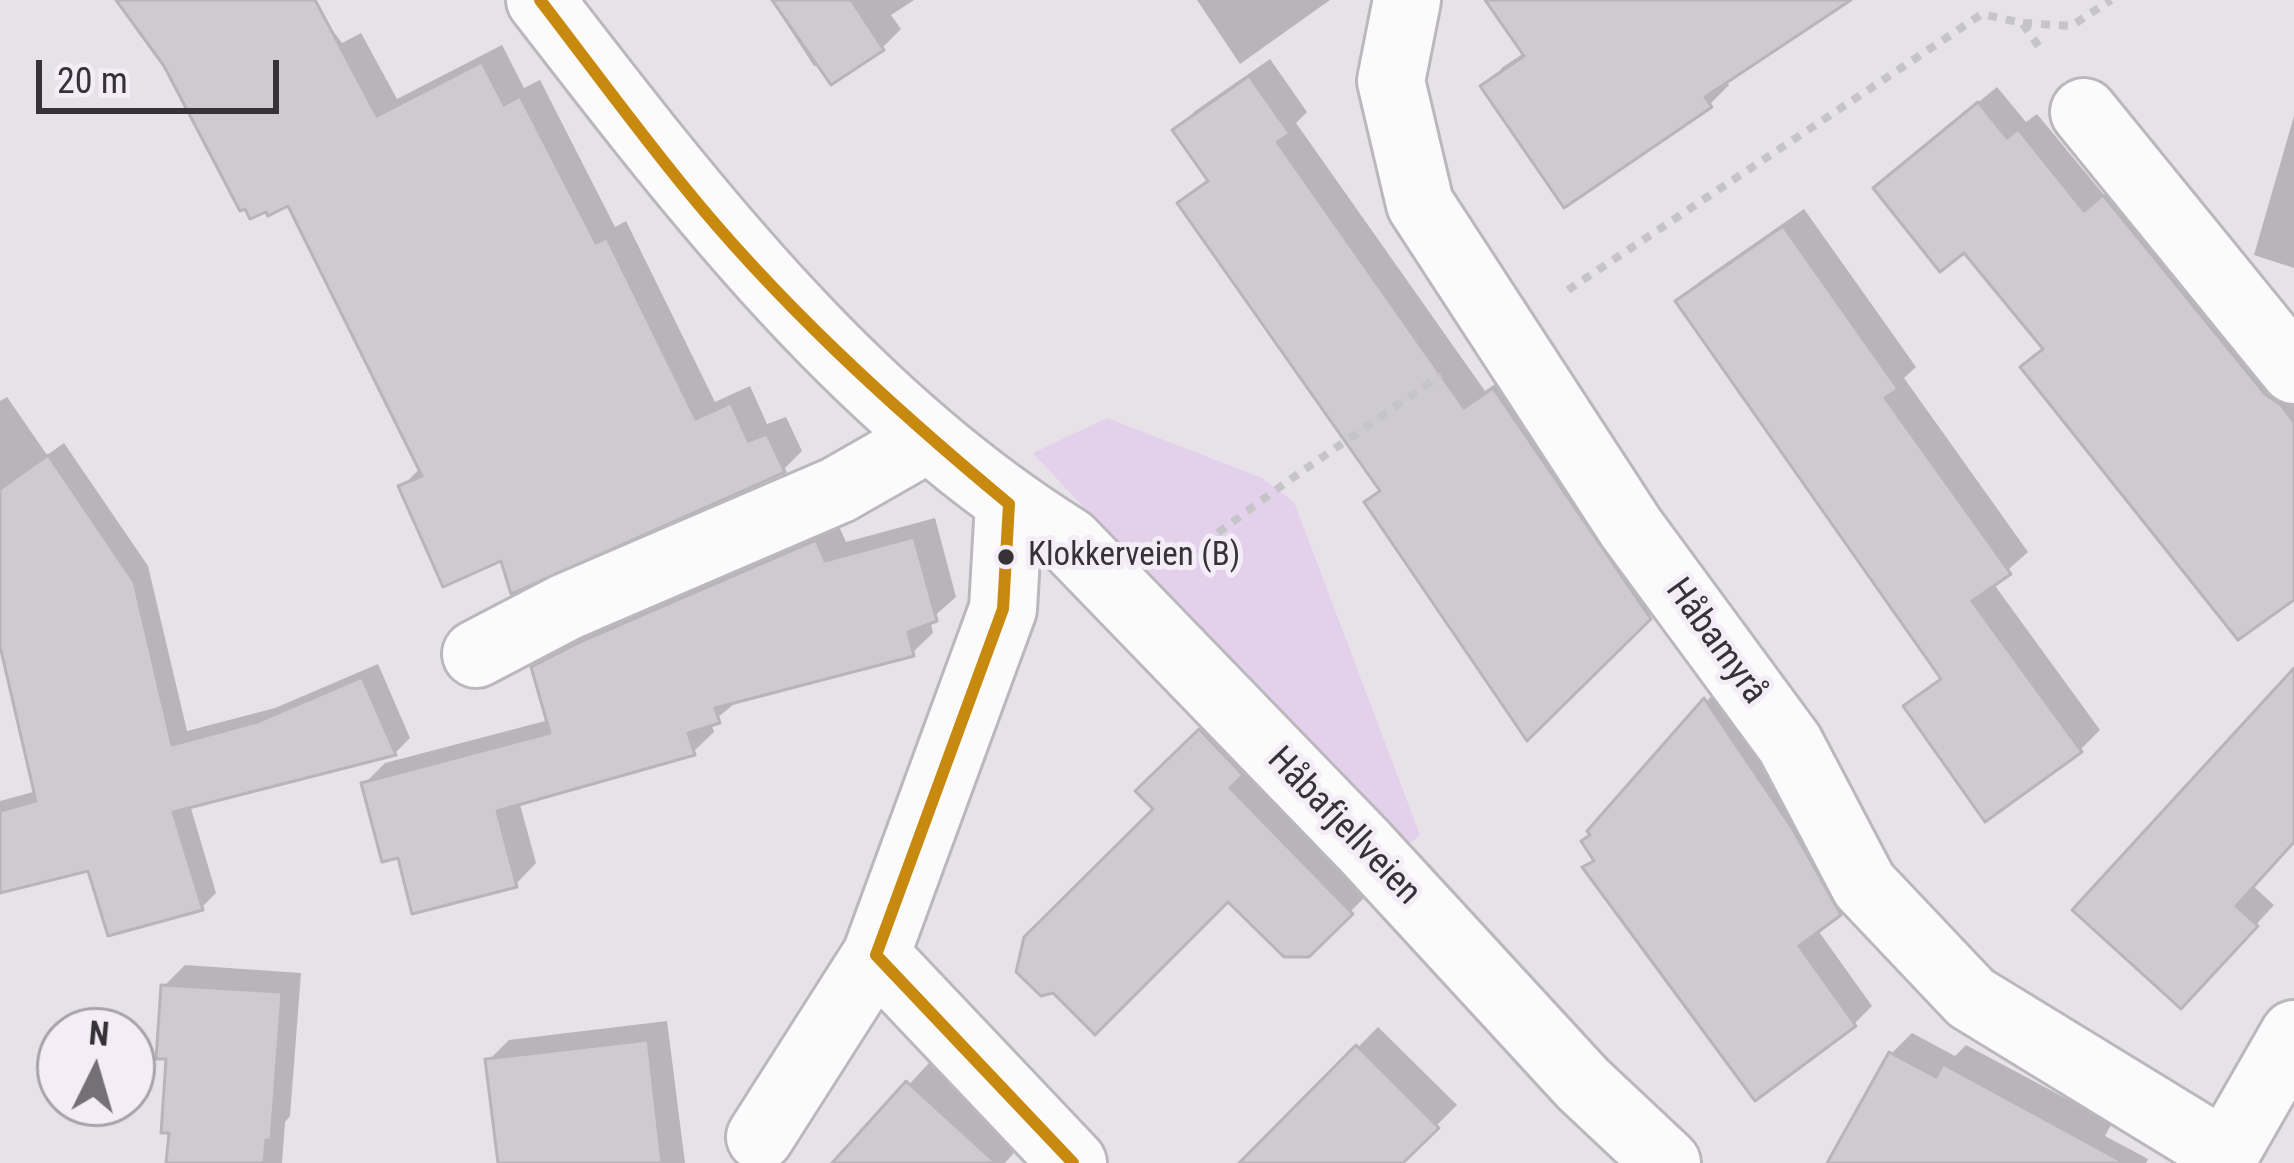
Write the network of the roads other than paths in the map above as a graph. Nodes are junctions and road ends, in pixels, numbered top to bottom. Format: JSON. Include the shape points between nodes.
{"nodes":[{"id":1,"x":540,"y":0,"type":"edge"},
{"id":2,"x":1407,"y":0,"type":"edge"},
{"id":3,"x":2084,"y":112,"type":"road end"},
{"id":4,"x":2294,"y":370,"type":"edge"},
{"id":5,"x":929,"y":438,"type":"junction"},
{"id":6,"x":1010,"y":504,"type":"junction"},
{"id":7,"x":476,"y":654,"type":"dead end"},
{"id":8,"x":876,"y":956,"type":"junction"},
{"id":9,"x":2294,"y":1034,"type":"edge"},
{"id":10,"x":760,"y":1136,"type":"dead end"},
{"id":11,"x":2222,"y":1158,"type":"edge"},
{"id":12,"x":1073,"y":1163,"type":"edge"},
{"id":13,"x":1667,"y":1163,"type":"edge"}],
"edges":[{"from":1,"to":5,"type":"street","name":"Håbafjellveien","via":[[683,186]]},
{"from":2,"to":11,"type":"street","name":"Håbamyrå","via":[[1391,81],[1420,204],[1631,528],[1790,744],[1864,885],[1971,998]]},
{"from":3,"to":4,"type":"street"},
{"from":5,"to":6,"type":"street","name":"Håbafjellveien"},
{"from":5,"to":7,"type":"street","via":[[838,490]]},
{"from":6,"to":8,"type":"street","via":[[1003,609]]},
{"from":6,"to":13,"type":"street","name":"Håbafjellveien","via":[[1069,541]]},
{"from":8,"to":10,"type":"street"},
{"from":8,"to":12,"type":"street"},
{"from":9,"to":11,"type":"street","name":"Håbamyrå"}]}
